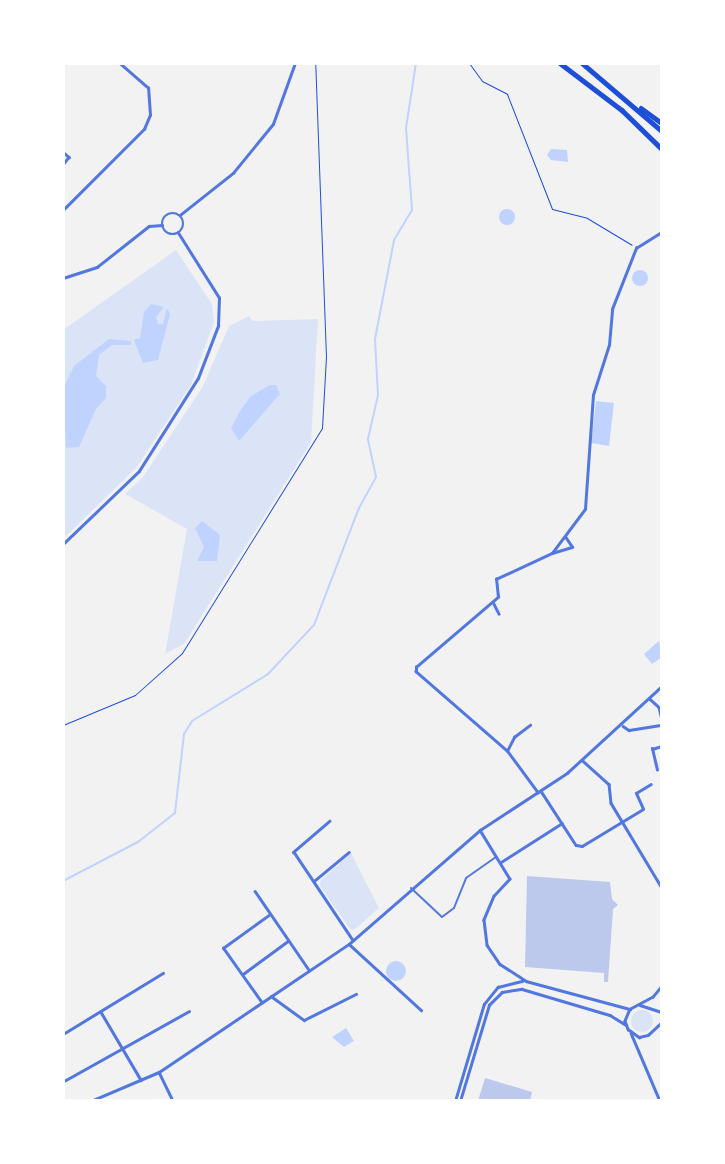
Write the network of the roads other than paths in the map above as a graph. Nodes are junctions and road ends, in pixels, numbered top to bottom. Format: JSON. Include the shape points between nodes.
{"nodes":[{"id":1,"x":119,"y":63,"type":"edge"},
{"id":2,"x":295,"y":63,"type":"edge"},
{"id":3,"x":560,"y":63,"type":"edge"},
{"id":4,"x":582,"y":63,"type":"edge"},
{"id":5,"x":635,"y":104,"type":"junction"},
{"id":6,"x":662,"y":123,"type":"edge"},
{"id":7,"x":662,"y":131,"type":"edge"},
{"id":8,"x":662,"y":149,"type":"edge"},
{"id":9,"x":63,"y":152,"type":"edge"},
{"id":10,"x":63,"y":165,"type":"edge"},
{"id":11,"x":63,"y":210,"type":"edge"},
{"id":12,"x":180,"y":215,"type":"junction"},
{"id":13,"x":162,"y":225,"type":"junction"},
{"id":14,"x":662,"y":232,"type":"edge"},
{"id":15,"x":178,"y":233,"type":"junction"},
{"id":16,"x":63,"y":278,"type":"edge"},
{"id":17,"x":565,"y":537,"type":"junction"},
{"id":18,"x":63,"y":544,"type":"edge"},
{"id":19,"x":552,"y":552,"type":"junction"},
{"id":20,"x":492,"y":602,"type":"junction"},
{"id":21,"x":499,"y":614,"type":"dead end"},
{"id":22,"x":662,"y":686,"type":"edge"},
{"id":23,"x":650,"y":699,"type":"junction"},
{"id":24,"x":662,"y":720,"type":"edge"},
{"id":25,"x":530,"y":725,"type":"dead end"},
{"id":26,"x":662,"y":725,"type":"edge"},
{"id":27,"x":623,"y":726,"type":"junction"},
{"id":28,"x":662,"y":746,"type":"edge"},
{"id":29,"x":507,"y":751,"type":"junction"},
{"id":30,"x":582,"y":760,"type":"junction"},
{"id":31,"x":657,"y":770,"type":"dead end"},
{"id":32,"x":651,"y":784,"type":"dead end"},
{"id":33,"x":539,"y":792,"type":"junction"},
{"id":34,"x":330,"y":821,"type":"dead end"},
{"id":35,"x":562,"y":823,"type":"junction"},
{"id":36,"x":622,"y":824,"type":"junction"},
{"id":37,"x":480,"y":830,"type":"junction"},
{"id":38,"x":349,"y":852,"type":"dead end"},
{"id":39,"x":497,"y":857,"type":"junction"},
{"id":40,"x":501,"y":862,"type":"junction"},
{"id":41,"x":314,"y":881,"type":"junction"},
{"id":42,"x":411,"y":888,"type":"junction"},
{"id":43,"x":662,"y":888,"type":"edge"},
{"id":44,"x":255,"y":891,"type":"dead end"},
{"id":45,"x":269,"y":915,"type":"junction"},
{"id":46,"x":353,"y":940,"type":"junction"},
{"id":47,"x":288,"y":941,"type":"junction"},
{"id":48,"x":349,"y":944,"type":"junction"},
{"id":49,"x":309,"y":970,"type":"junction"},
{"id":50,"x":163,"y":973,"type":"dead end"},
{"id":51,"x":242,"y":975,"type":"junction"},
{"id":52,"x":526,"y":981,"type":"junction"},
{"id":53,"x":662,"y":986,"type":"edge"},
{"id":54,"x":356,"y":994,"type":"dead end"},
{"id":55,"x":271,"y":996,"type":"junction"},
{"id":56,"x":262,"y":1003,"type":"junction"},
{"id":57,"x":640,"y":1005,"type":"junction"},
{"id":58,"x":631,"y":1009,"type":"junction"},
{"id":59,"x":421,"y":1010,"type":"dead end"},
{"id":60,"x":189,"y":1011,"type":"dead end"},
{"id":61,"x":101,"y":1012,"type":"junction"},
{"id":62,"x":662,"y":1012,"type":"edge"},
{"id":63,"x":662,"y":1022,"type":"edge"},
{"id":64,"x":626,"y":1025,"type":"junction"},
{"id":65,"x":631,"y":1033,"type":"junction"},
{"id":66,"x":63,"y":1034,"type":"edge"},
{"id":67,"x":123,"y":1048,"type":"junction"},
{"id":68,"x":159,"y":1072,"type":"junction"},
{"id":69,"x":141,"y":1080,"type":"junction"},
{"id":70,"x":64,"y":1081,"type":"edge"},
{"id":71,"x":91,"y":1101,"type":"edge"},
{"id":72,"x":173,"y":1101,"type":"edge"},
{"id":73,"x":221,"y":1101,"type":"edge"},
{"id":74,"x":228,"y":1101,"type":"edge"},
{"id":75,"x":455,"y":1101,"type":"edge"},
{"id":76,"x":460,"y":1101,"type":"edge"},
{"id":77,"x":660,"y":1101,"type":"edge"}],
"edges":[{"from":1,"to":11,"type":"street","via":[[148,88],[152,102],[144,129]]},
{"from":2,"to":12,"type":"street","via":[[273,124],[214,192]]},
{"from":3,"to":8,"type":"highway"},
{"from":4,"to":5,"type":"highway"},
{"from":5,"to":6,"type":"highway"},
{"from":5,"to":7,"type":"highway"},
{"from":9,"to":10,"type":"street","via":[[69,157]]},
{"from":12,"to":13,"type":"street","via":[[169,213]]},
{"from":12,"to":15,"type":"street","via":[[183,227]]},
{"from":13,"to":15,"type":"street","via":[[166,232]]},
{"from":13,"to":16,"type":"street","via":[[149,226],[97,267]]},
{"from":14,"to":17,"type":"street","via":[[636,248],[612,309],[609,345],[593,395],[587,442],[588,502]]},
{"from":15,"to":18,"type":"street","via":[[219,298],[218,326],[198,378],[139,471]]},
{"from":17,"to":19,"type":"street"},
{"from":17,"to":19,"type":"street","via":[[572,547]]},
{"from":19,"to":20,"type":"street","via":[[496,579],[498,597]]},
{"from":20,"to":21,"type":"street"},
{"from":20,"to":29,"type":"street","via":[[416,667],[416,672]]},
{"from":22,"to":23,"type":"street"},
{"from":23,"to":24,"type":"street","via":[[659,707]]},
{"from":23,"to":27,"type":"street"},
{"from":25,"to":29,"type":"street","via":[[514,737]]},
{"from":26,"to":27,"type":"street","via":[[629,730]]},
{"from":27,"to":30,"type":"street"},
{"from":28,"to":31,"type":"street","via":[[652,749]]},
{"from":29,"to":33,"type":"street"},
{"from":30,"to":33,"type":"street"},
{"from":30,"to":36,"type":"street","via":[[609,784],[611,803]]},
{"from":32,"to":36,"type":"street","via":[[636,793],[643,809]]},
{"from":33,"to":35,"type":"street"},
{"from":33,"to":37,"type":"street"},
{"from":34,"to":41,"type":"street","via":[[295,852]]},
{"from":35,"to":36,"type":"street","via":[[578,846]]},
{"from":35,"to":40,"type":"street"},
{"from":36,"to":43,"type":"street"},
{"from":37,"to":39,"type":"street"},
{"from":37,"to":42,"type":"street"},
{"from":38,"to":41,"type":"street"},
{"from":39,"to":40,"type":"street"},
{"from":39,"to":42,"type":"street","via":[[466,878],[454,908],[442,917]]},
{"from":40,"to":52,"type":"street","via":[[510,879],[487,907],[483,934],[500,964]]},
{"from":41,"to":46,"type":"street"},
{"from":42,"to":46,"type":"street"},
{"from":44,"to":45,"type":"street"},
{"from":45,"to":47,"type":"street"},
{"from":45,"to":51,"type":"street","via":[[223,948]]},
{"from":46,"to":48,"type":"street"},
{"from":47,"to":49,"type":"street"},
{"from":47,"to":51,"type":"street"},
{"from":48,"to":49,"type":"street"},
{"from":48,"to":59,"type":"street"},
{"from":49,"to":55,"type":"street"},
{"from":50,"to":61,"type":"street"},
{"from":51,"to":56,"type":"street"},
{"from":52,"to":58,"type":"street"},
{"from":52,"to":75,"type":"street","via":[[508,983],[490,994]]},
{"from":53,"to":57,"type":"street"},
{"from":54,"to":55,"type":"street","via":[[304,1020]]},
{"from":55,"to":56,"type":"street"},
{"from":56,"to":68,"type":"street"},
{"from":57,"to":58,"type":"street"},
{"from":57,"to":62,"type":"street"},
{"from":58,"to":64,"type":"street"},
{"from":60,"to":67,"type":"street"},
{"from":61,"to":66,"type":"street"},
{"from":61,"to":67,"type":"street"},
{"from":63,"to":65,"type":"street","via":[[648,1035]]},
{"from":64,"to":65,"type":"street"},
{"from":64,"to":76,"type":"street","via":[[610,1015],[522,989],[502,992],[489,1005]]},
{"from":65,"to":77,"type":"street"},
{"from":67,"to":69,"type":"street"},
{"from":67,"to":70,"type":"street"},
{"from":68,"to":69,"type":"street"},
{"from":68,"to":72,"type":"street"},
{"from":69,"to":71,"type":"street"},
{"from":73,"to":74,"type":"street"}]}
